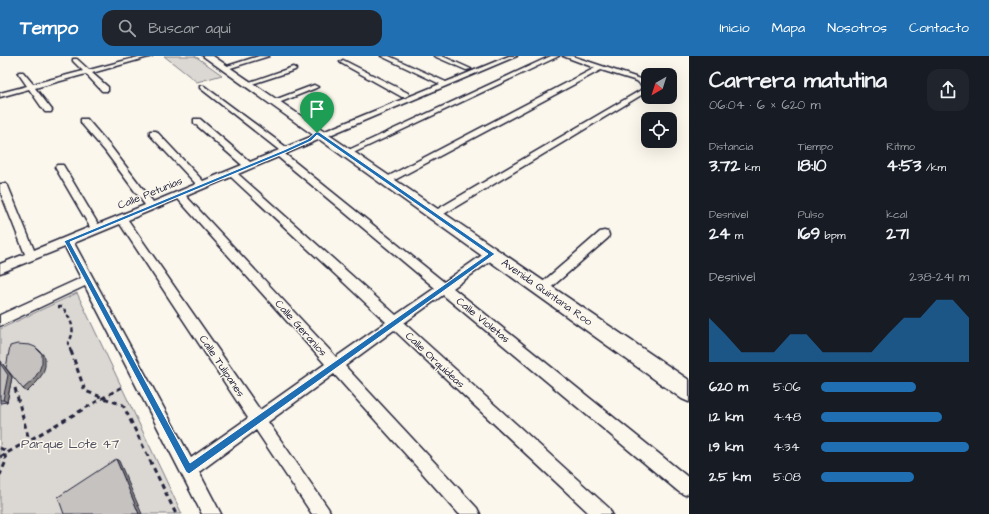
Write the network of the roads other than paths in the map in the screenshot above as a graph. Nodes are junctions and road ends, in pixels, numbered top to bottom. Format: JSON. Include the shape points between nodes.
{"nodes":[{"id":1,"x":149,"y":56,"type":"edge"},
{"id":2,"x":207,"y":56,"type":"edge"},
{"id":3,"x":266,"y":56,"type":"edge"},
{"id":4,"x":384,"y":56,"type":"edge"},
{"id":5,"x":437,"y":56,"type":"edge"},
{"id":6,"x":499,"y":56,"type":"edge"},
{"id":7,"x":514,"y":56,"type":"edge"},
{"id":8,"x":556,"y":56,"type":"edge"},
{"id":9,"x":566,"y":56,"type":"edge"},
{"id":10,"x":137,"y":57,"type":"edge"},
{"id":11,"x":75,"y":60,"type":"dead end"},
{"id":12,"x":343,"y":62,"type":"dead end"},
{"id":13,"x":224,"y":68,"type":"junction"},
{"id":14,"x":600,"y":68,"type":"junction"},
{"id":15,"x":293,"y":69,"type":"dead end"},
{"id":16,"x":468,"y":69,"type":"junction"},
{"id":17,"x":87,"y":72,"type":"junction"},
{"id":18,"x":21,"y":73,"type":"dead end"},
{"id":19,"x":443,"y":83,"type":"junction"},
{"id":20,"x":247,"y":84,"type":"junction"},
{"id":21,"x":31,"y":87,"type":"junction"},
{"id":22,"x":202,"y":87,"type":"dead end"},
{"id":23,"x":314,"y":87,"type":"dead end"},
{"id":24,"x":105,"y":89,"type":"dead end"},
{"id":25,"x":0,"y":95,"type":"edge"},
{"id":26,"x":405,"y":95,"type":"junction"},
{"id":27,"x":273,"y":102,"type":"junction"},
{"id":28,"x":48,"y":110,"type":"dead end"},
{"id":29,"x":84,"y":121,"type":"dead end"},
{"id":30,"x":197,"y":121,"type":"dead end"},
{"id":31,"x":153,"y":133,"type":"dead end"},
{"id":32,"x":316,"y":136,"type":"junction"},
{"id":33,"x":283,"y":152,"type":"junction"},
{"id":34,"x":346,"y":153,"type":"junction"},
{"id":35,"x":249,"y":166,"type":"junction"},
{"id":36,"x":60,"y":167,"type":"dead end"},
{"id":37,"x":232,"y":173,"type":"junction"},
{"id":38,"x":386,"y":181,"type":"junction"},
{"id":39,"x":202,"y":185,"type":"junction"},
{"id":40,"x":4,"y":186,"type":"dead end"},
{"id":41,"x":179,"y":194,"type":"junction"},
{"id":42,"x":151,"y":206,"type":"junction"},
{"id":43,"x":435,"y":215,"type":"junction"},
{"id":44,"x":121,"y":218,"type":"junction"},
{"id":45,"x":96,"y":229,"type":"junction"},
{"id":46,"x":604,"y":235,"type":"dead end"},
{"id":47,"x":67,"y":241,"type":"junction"},
{"id":48,"x":492,"y":254,"type":"junction"},
{"id":49,"x":32,"y":256,"type":"junction"},
{"id":50,"x":0,"y":269,"type":"edge"},
{"id":51,"x":87,"y":280,"type":"junction"},
{"id":52,"x":444,"y":288,"type":"junction"},
{"id":53,"x":542,"y":289,"type":"junction"},
{"id":54,"x":0,"y":321,"type":"edge"},
{"id":55,"x":395,"y":323,"type":"junction"},
{"id":56,"x":335,"y":365,"type":"junction"},
{"id":57,"x":689,"y":392,"type":"edge"},
{"id":58,"x":258,"y":420,"type":"junction"},
{"id":59,"x":189,"y":469,"type":"junction"},
{"id":60,"x":685,"y":486,"type":"dead end"},
{"id":61,"x":212,"y":514,"type":"edge"},
{"id":62,"x":322,"y":514,"type":"edge"},
{"id":63,"x":471,"y":514,"type":"edge"},
{"id":64,"x":603,"y":514,"type":"edge"}],
"edges":[{"from":1,"to":10,"type":"street"},
{"from":2,"to":13,"type":"main road","name":"Avenida Quintana Roo"},
{"from":3,"to":13,"type":"street"},
{"from":4,"to":19,"type":"street"},
{"from":5,"to":16,"type":"street"},
{"from":6,"to":16,"type":"street"},
{"from":7,"to":19,"type":"street"},
{"from":8,"to":34,"type":"street"},
{"from":9,"to":14,"type":"street"},
{"from":10,"to":17,"type":"street"},
{"from":11,"to":17,"type":"street"},
{"from":12,"to":26,"type":"street"},
{"from":13,"to":20,"type":"main road","name":"Avenida Quintana Roo"},
{"from":14,"to":38,"type":"street"},
{"from":14,"to":43,"type":"street","via":[[639,80],[646,86],[644,91]]},
{"from":15,"to":20,"type":"street"},
{"from":16,"to":19,"type":"street"},
{"from":17,"to":21,"type":"street"},
{"from":17,"to":24,"type":"street"},
{"from":18,"to":21,"type":"street"},
{"from":19,"to":26,"type":"street"},
{"from":19,"to":32,"type":"street"},
{"from":20,"to":27,"type":"main road","name":"Avenida Quintana Roo"},
{"from":21,"to":25,"type":"street"},
{"from":21,"to":28,"type":"street"},
{"from":22,"to":33,"type":"street","name":"Calle Violetas"},
{"from":23,"to":27,"type":"street"},
{"from":26,"to":32,"type":"street"},
{"from":27,"to":32,"type":"main road","name":"Avenida Quintana Roo"},
{"from":29,"to":42,"type":"street"},
{"from":30,"to":35,"type":"street"},
{"from":31,"to":39,"type":"street"},
{"from":32,"to":33,"type":"street","name":"Calle Petunias"},
{"from":32,"to":34,"type":"main road","name":"Avenida Quintana Roo"},
{"from":33,"to":35,"type":"street","name":"Calle Petunias"},
{"from":33,"to":52,"type":"street","name":"Calle Violetas"},
{"from":34,"to":38,"type":"main road","name":"Avenida Quintana Roo"},
{"from":35,"to":37,"type":"street","name":"Calle Petunias"},
{"from":36,"to":45,"type":"street"},
{"from":37,"to":39,"type":"street","name":"Calle Petunias"},
{"from":37,"to":55,"type":"street","name":"Calle Orquídeas"},
{"from":38,"to":43,"type":"main road","name":"Avenida Quintana Roo"},
{"from":39,"to":41,"type":"street","name":"Calle Petunias"},
{"from":40,"to":49,"type":"street"},
{"from":41,"to":42,"type":"street","name":"Calle Petunias"},
{"from":41,"to":56,"type":"street","name":"Calle Geranios"},
{"from":42,"to":44,"type":"street","name":"Calle Petunias"},
{"from":43,"to":48,"type":"main road","name":"Avenida Quintana Roo"},
{"from":44,"to":45,"type":"street","name":"Calle Petunias"},
{"from":44,"to":58,"type":"street","name":"Calle Tulipanes"},
{"from":45,"to":47,"type":"street","name":"Calle Petunias"},
{"from":46,"to":53,"type":"street"},
{"from":47,"to":49,"type":"street","name":"Calle Petunias"},
{"from":47,"to":51,"type":"street"},
{"from":48,"to":52,"type":"street"},
{"from":48,"to":53,"type":"main road","name":"Avenida Quintana Roo"},
{"from":49,"to":50,"type":"street","name":"Calle Petunias"},
{"from":51,"to":54,"type":"street"},
{"from":51,"to":59,"type":"street"},
{"from":52,"to":55,"type":"street"},
{"from":52,"to":60,"type":"street","name":"Calle Violetas"},
{"from":53,"to":57,"type":"main road","name":"Avenida Quintana Roo"},
{"from":55,"to":56,"type":"street"},
{"from":55,"to":64,"type":"street","name":"Calle Orquídeas"},
{"from":56,"to":58,"type":"street"},
{"from":56,"to":63,"type":"street","name":"Calle Geranios"},
{"from":58,"to":59,"type":"street"},
{"from":58,"to":62,"type":"street","name":"Calle Tulipanes"},
{"from":59,"to":61,"type":"street"}]}
